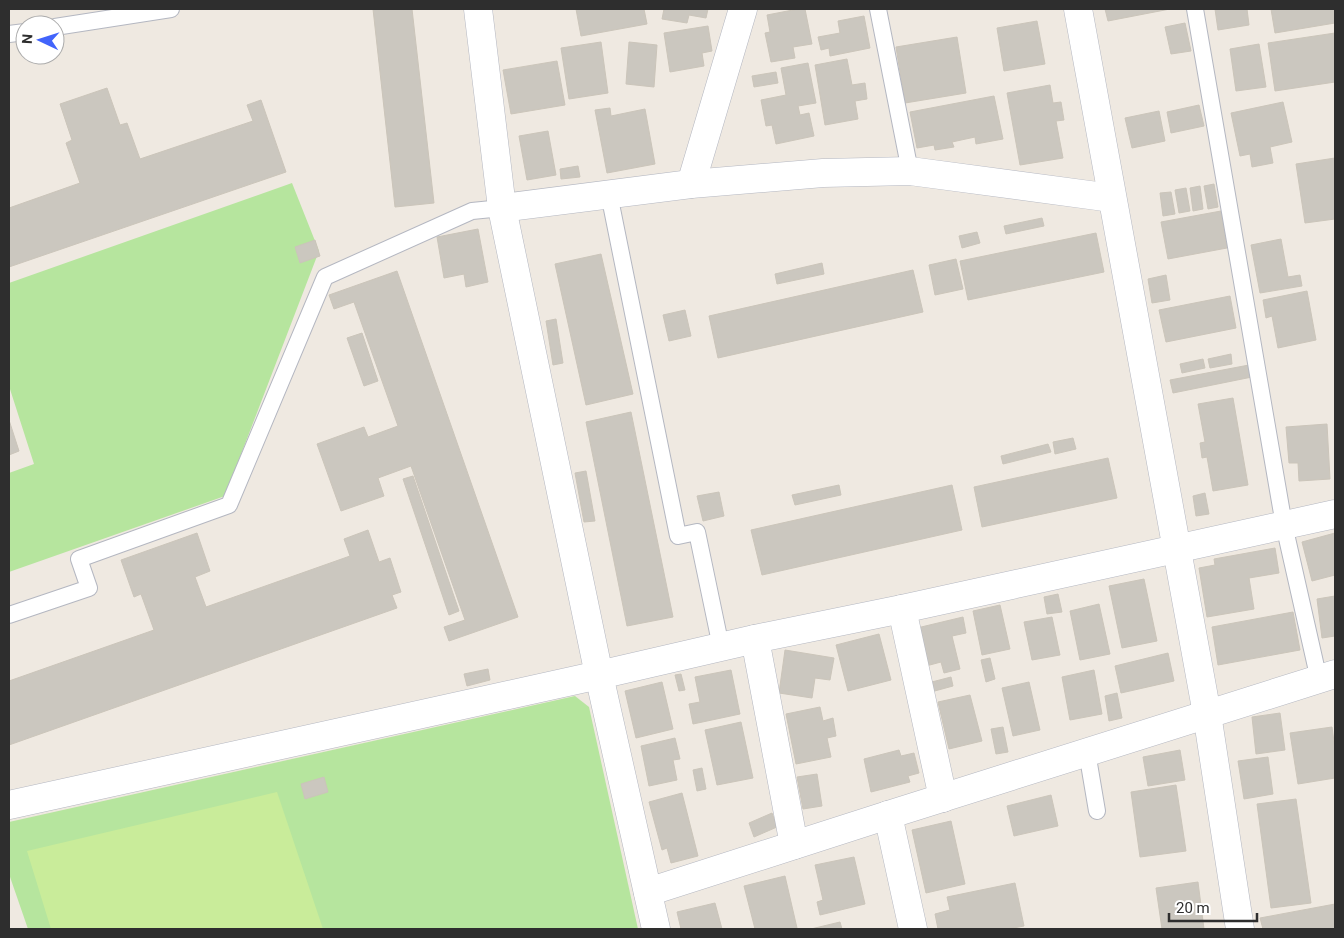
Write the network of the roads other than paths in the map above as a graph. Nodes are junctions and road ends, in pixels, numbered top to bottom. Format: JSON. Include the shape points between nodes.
{"nodes":[{"id":1,"x":171,"y":9,"type":"edge"},
{"id":2,"x":478,"y":9,"type":"edge"},
{"id":3,"x":743,"y":9,"type":"edge"},
{"id":4,"x":878,"y":9,"type":"edge"},
{"id":5,"x":1078,"y":9,"type":"edge"},
{"id":6,"x":1195,"y":9,"type":"edge"},
{"id":7,"x":65,"y":25,"type":"edge"},
{"id":8,"x":910,"y":171,"type":"junction"},
{"id":9,"x":690,"y":184,"type":"junction"},
{"id":10,"x":610,"y":194,"type":"junction"},
{"id":11,"x":1112,"y":198,"type":"junction"},
{"id":12,"x":502,"y":208,"type":"junction"},
{"id":13,"x":1335,"y":514,"type":"edge"},
{"id":14,"x":1284,"y":525,"type":"junction"},
{"id":15,"x":1177,"y":549,"type":"junction"},
{"id":16,"x":902,"y":609,"type":"junction"},
{"id":17,"x":9,"y":615,"type":"edge"},
{"id":18,"x":755,"y":639,"type":"junction"},
{"id":19,"x":722,"y":647,"type":"junction"},
{"id":20,"x":599,"y":675,"type":"junction"},
{"id":21,"x":1327,"y":677,"type":"edge"},
{"id":22,"x":1208,"y":714,"type":"junction"},
{"id":23,"x":1088,"y":752,"type":"junction"},
{"id":24,"x":943,"y":798,"type":"junction"},
{"id":25,"x":9,"y":805,"type":"edge"},
{"id":26,"x":1096,"y":810,"type":"dead end"},
{"id":27,"x":888,"y":815,"type":"junction"},
{"id":28,"x":794,"y":845,"type":"junction"},
{"id":29,"x":648,"y":892,"type":"junction"},
{"id":30,"x":656,"y":929,"type":"edge"},
{"id":31,"x":913,"y":929,"type":"edge"},
{"id":32,"x":1240,"y":929,"type":"edge"}],
"edges":[{"from":1,"to":7,"type":"lane"},
{"from":2,"to":12,"type":"street"},
{"from":3,"to":9,"type":"street"},
{"from":4,"to":8,"type":"lane"},
{"from":5,"to":11,"type":"street"},
{"from":6,"to":14,"type":"lane"},
{"from":8,"to":9,"type":"street","via":[[823,173]]},
{"from":8,"to":11,"type":"street"},
{"from":9,"to":10,"type":"street"},
{"from":10,"to":12,"type":"street"},
{"from":10,"to":19,"type":"lane","via":[[678,536],[697,532]]},
{"from":11,"to":15,"type":"street"},
{"from":12,"to":17,"type":"lane","via":[[472,211],[325,277],[229,505],[79,559],[89,588]]},
{"from":12,"to":20,"type":"street"},
{"from":13,"to":14,"type":"street"},
{"from":14,"to":15,"type":"street"},
{"from":14,"to":21,"type":"lane"},
{"from":15,"to":16,"type":"street"},
{"from":15,"to":22,"type":"street"},
{"from":16,"to":18,"type":"street"},
{"from":16,"to":24,"type":"street"},
{"from":18,"to":19,"type":"street"},
{"from":18,"to":28,"type":"street"},
{"from":19,"to":20,"type":"street"},
{"from":20,"to":25,"type":"street"},
{"from":20,"to":29,"type":"street"},
{"from":21,"to":22,"type":"street"},
{"from":22,"to":23,"type":"street"},
{"from":22,"to":32,"type":"street"},
{"from":23,"to":24,"type":"street"},
{"from":23,"to":26,"type":"lane"},
{"from":24,"to":27,"type":"street"},
{"from":27,"to":28,"type":"street"},
{"from":27,"to":31,"type":"street"},
{"from":28,"to":29,"type":"street"},
{"from":29,"to":30,"type":"street"}]}
